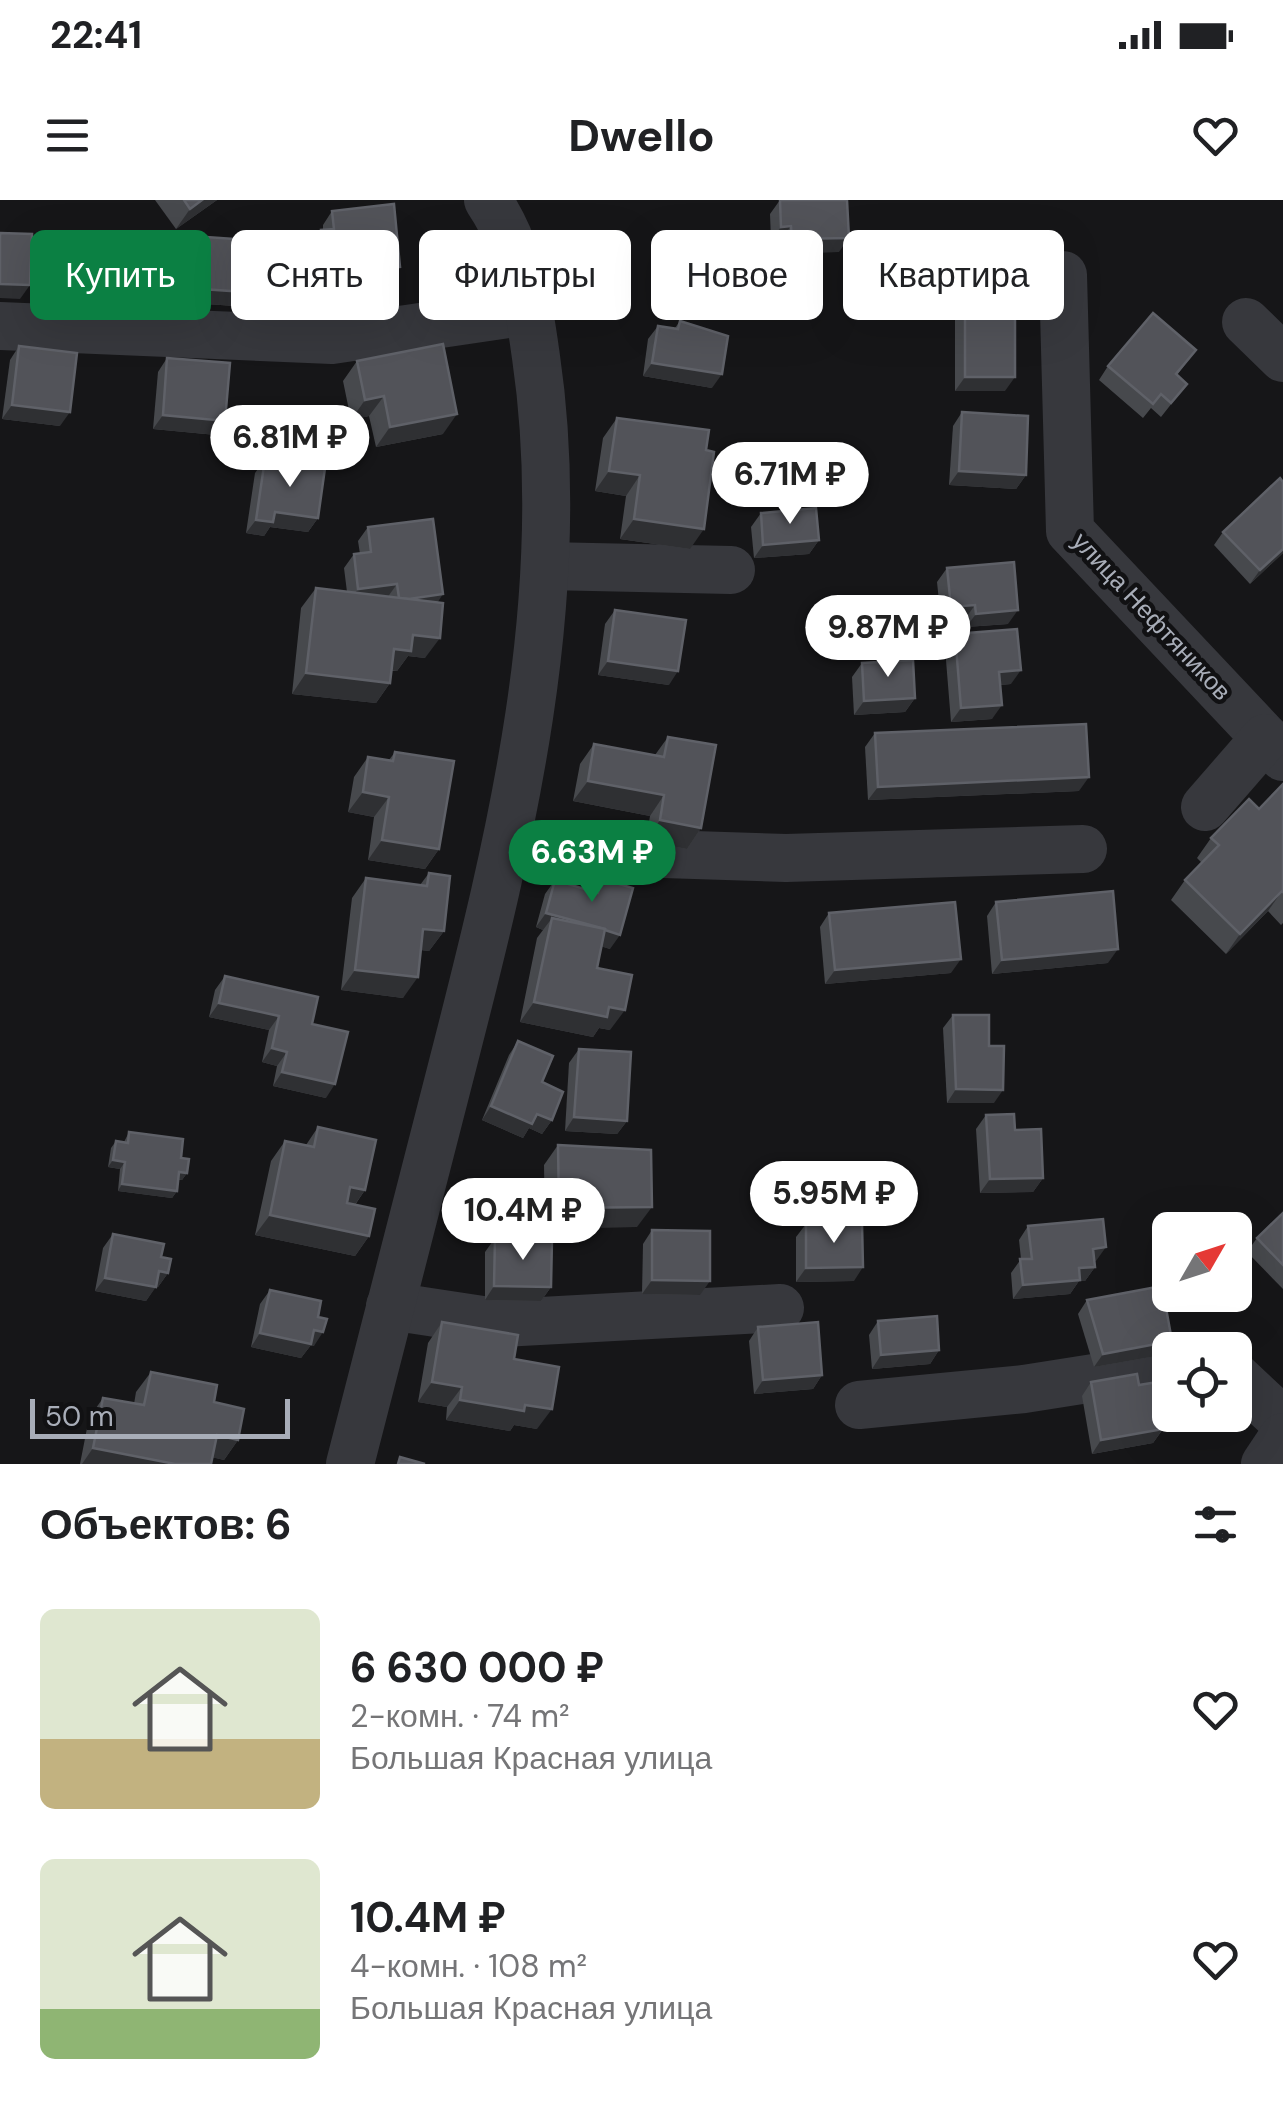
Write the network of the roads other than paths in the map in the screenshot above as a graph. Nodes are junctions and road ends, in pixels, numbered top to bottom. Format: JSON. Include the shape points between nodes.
{"nodes":[{"id":1,"x":488,"y":200,"type":"edge"},
{"id":2,"x":509,"y":230,"type":"edge"},
{"id":3,"x":1064,"y":313,"type":"edge"},
{"id":4,"x":469,"y":320,"type":"edge"},
{"id":5,"x":531,"y":320,"type":"edge"},
{"id":6,"x":1246,"y":322,"type":"dead end"},
{"id":7,"x":0,"y":326,"type":"edge"},
{"id":8,"x":1283,"y":358,"type":"edge"},
{"id":9,"x":546,"y":566,"type":"junction"},
{"id":10,"x":731,"y":570,"type":"dead end"},
{"id":11,"x":1274,"y":748,"type":"edge"},
{"id":12,"x":1205,"y":807,"type":"dead end"},
{"id":13,"x":508,"y":849,"type":"junction"},
{"id":14,"x":1083,"y":850,"type":"dead end"},
{"id":15,"x":390,"y":1306,"type":"junction"},
{"id":16,"x":780,"y":1308,"type":"dead end"},
{"id":17,"x":1152,"y":1369,"type":"edge"},
{"id":18,"x":1252,"y":1392,"type":"edge"},
{"id":19,"x":859,"y":1405,"type":"dead end"},
{"id":20,"x":1283,"y":1422,"type":"edge"},
{"id":21,"x":1283,"y":1437,"type":"edge"},
{"id":22,"x":350,"y":1464,"type":"edge"},
{"id":23,"x":1266,"y":1464,"type":"edge"}],
"edges":[{"from":1,"to":2,"type":"street"},
{"from":3,"to":11,"type":"street","name":"улица Нефтяников","via":[[1070,532]]},
{"from":4,"to":7,"type":"street","via":[[332,340]]},
{"from":5,"to":9,"type":"street","via":[[547,432]]},
{"from":6,"to":8,"type":"street"},
{"from":9,"to":10,"type":"street"},
{"from":9,"to":13,"type":"street"},
{"from":11,"to":12,"type":"street"},
{"from":13,"to":14,"type":"street","via":[[786,858]]},
{"from":13,"to":15,"type":"street"},
{"from":15,"to":16,"type":"street","via":[[502,1323]]},
{"from":15,"to":22,"type":"street"},
{"from":17,"to":19,"type":"street"},
{"from":18,"to":20,"type":"street"},
{"from":21,"to":23,"type":"street"}]}
